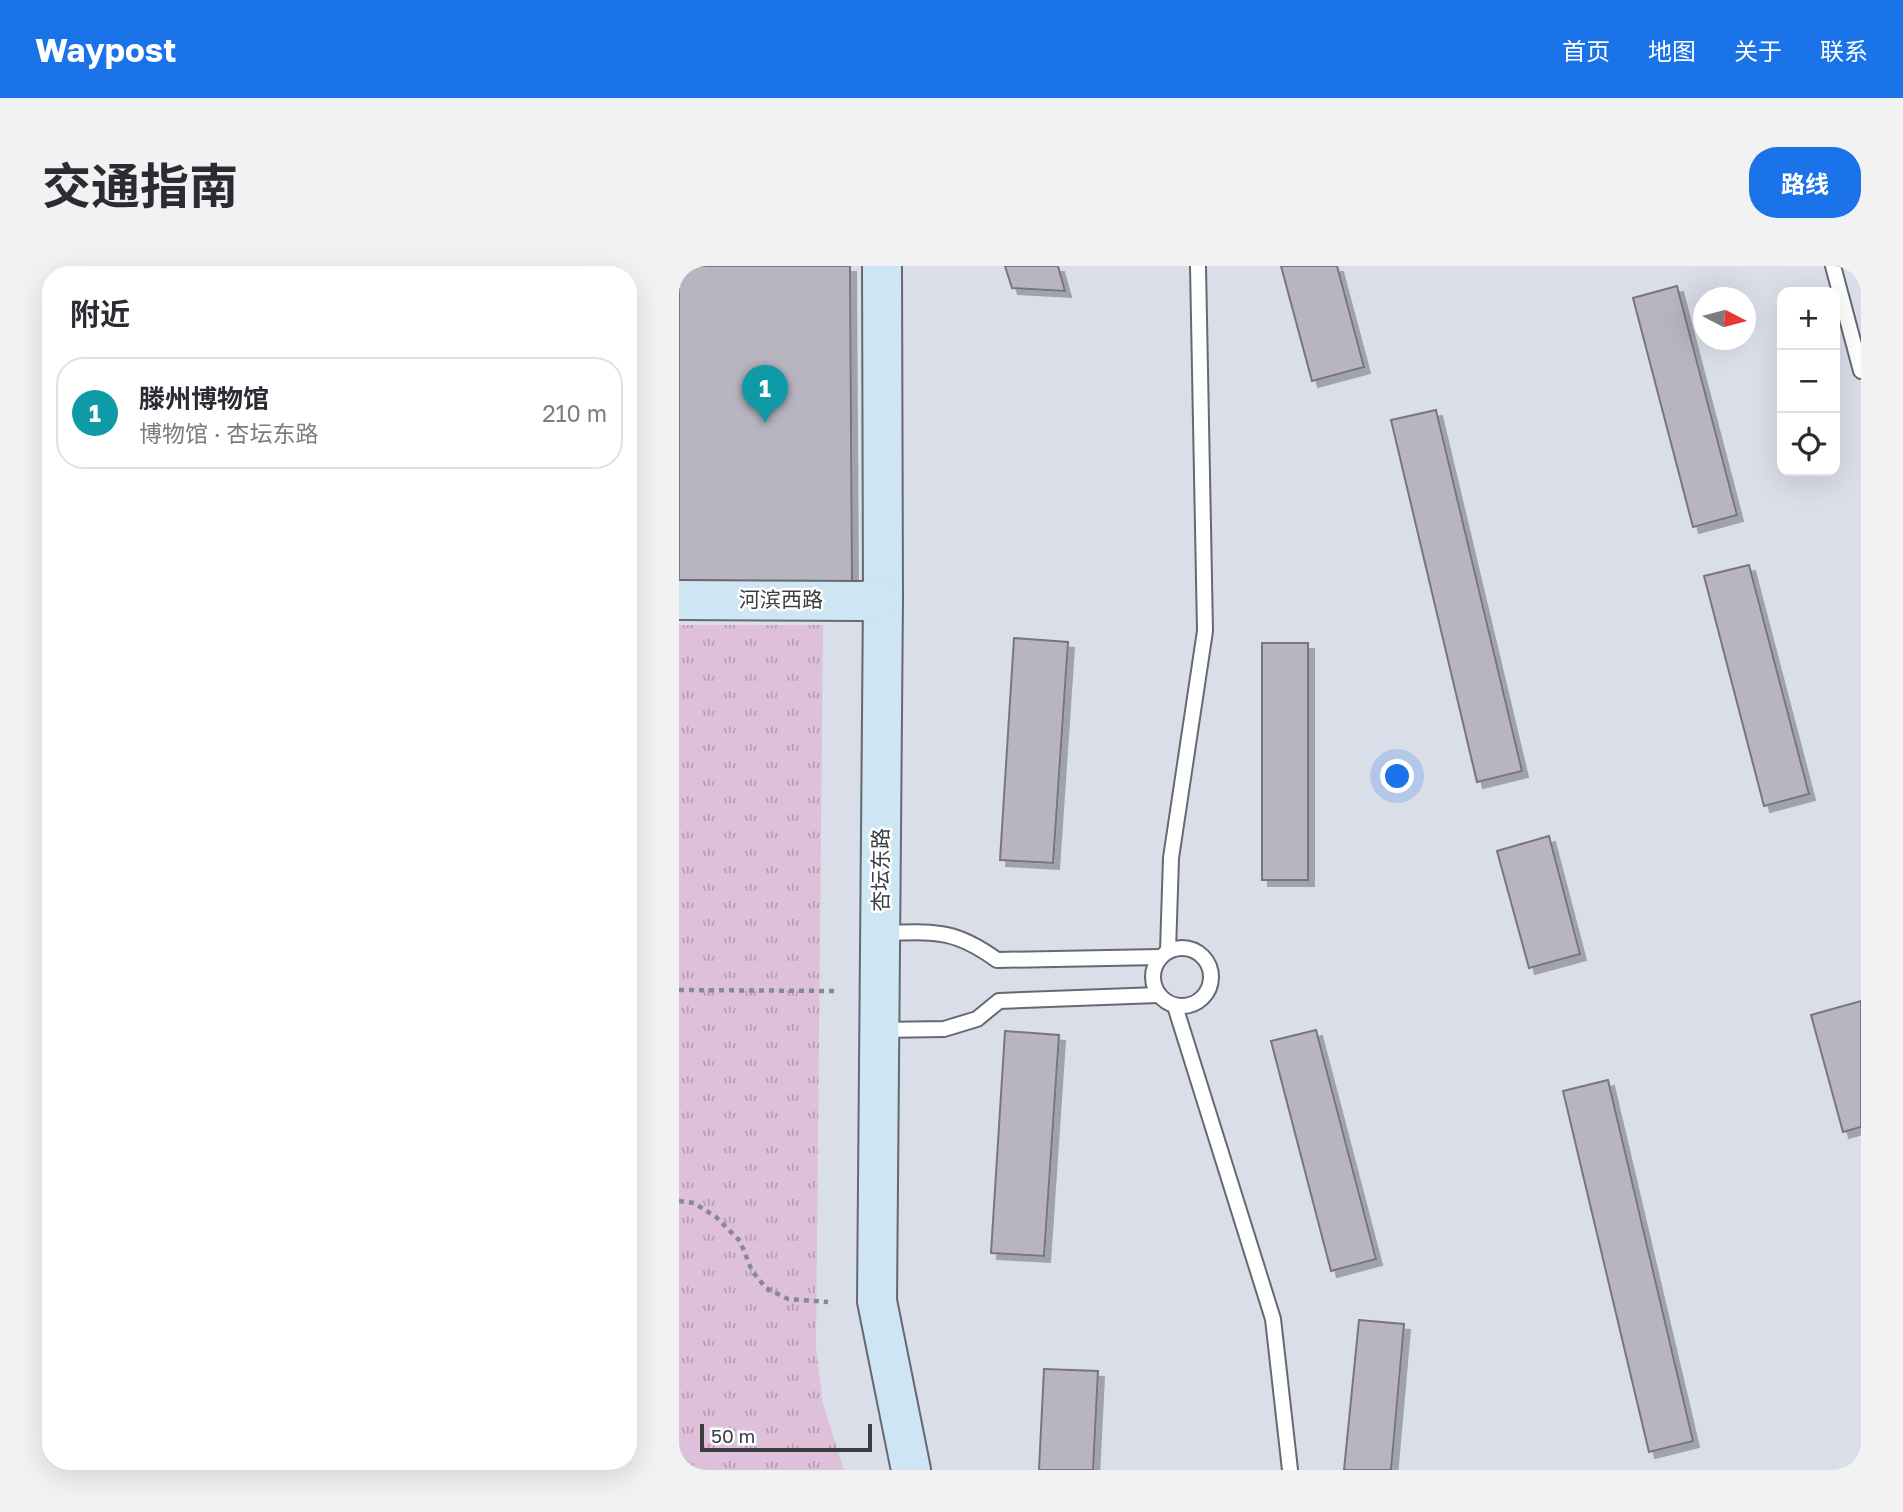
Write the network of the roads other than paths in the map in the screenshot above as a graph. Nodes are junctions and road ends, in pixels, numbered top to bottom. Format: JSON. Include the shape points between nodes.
{"nodes":[{"id":1,"x":864,"y":266,"type":"edge"},
{"id":2,"x":882,"y":266,"type":"edge"},
{"id":3,"x":1198,"y":266,"type":"edge"},
{"id":4,"x":1833,"y":266,"type":"edge"},
{"id":5,"x":1861,"y":371,"type":"edge"},
{"id":6,"x":872,"y":599,"type":"junction"},
{"id":7,"x":679,"y":600,"type":"edge"},
{"id":8,"x":880,"y":933,"type":"junction"},
{"id":9,"x":1164,"y":954,"type":"junction"},
{"id":10,"x":1158,"y":995,"type":"junction"},
{"id":11,"x":1175,"y":1006,"type":"junction"},
{"id":12,"x":880,"y":1030,"type":"junction"},
{"id":13,"x":889,"y":1470,"type":"edge"},
{"id":14,"x":911,"y":1470,"type":"edge"},
{"id":15,"x":1290,"y":1470,"type":"edge"}],
"edges":[{"from":1,"to":6,"type":"street","name":"杏坛东路"},
{"from":2,"to":6,"type":"street","name":"杏坛东路"},
{"from":3,"to":9,"type":"lane","via":[[1205,631],[1171,858]]},
{"from":4,"to":5,"type":"lane"},
{"from":6,"to":7,"type":"street","name":"河滨西路"},
{"from":6,"to":8,"type":"street","name":"杏坛东路"},
{"from":6,"to":13,"type":"street","name":"杏坛东路","via":[[856,1308]]},
{"from":8,"to":9,"type":"lane","via":[[942,932],[975,944],[997,960]]},
{"from":8,"to":12,"type":"street","name":"杏坛东路"},
{"from":9,"to":10,"type":"lane","via":[[1153,976]]},
{"from":9,"to":11,"type":"lane","via":[[1187,948],[1195,951],[1211,973],[1202,999]]},
{"from":10,"to":11,"type":"lane"},
{"from":10,"to":12,"type":"lane","via":[[999,1001],[977,1019],[944,1029]]},
{"from":11,"to":15,"type":"lane","via":[[1273,1319]]},
{"from":12,"to":14,"type":"street","name":"杏坛东路","via":[[877,1301]]}]}
